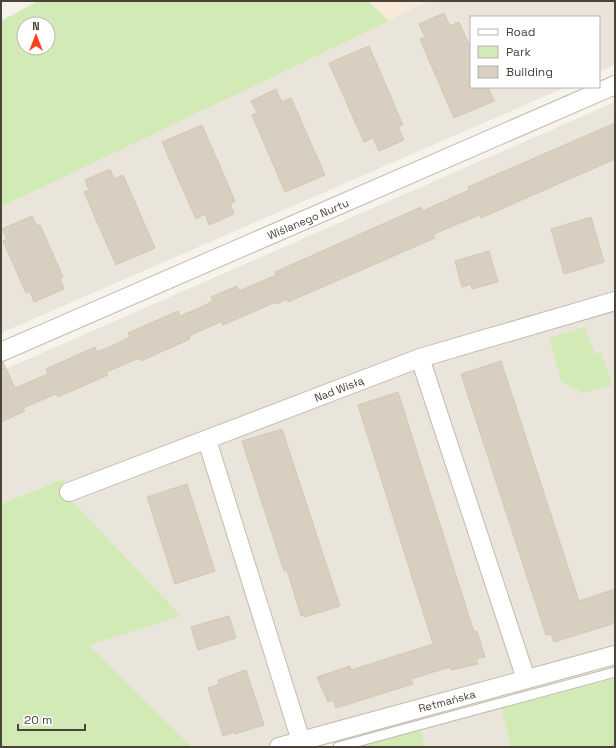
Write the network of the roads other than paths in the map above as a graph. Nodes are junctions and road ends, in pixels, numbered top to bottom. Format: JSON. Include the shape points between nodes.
{"nodes":[{"id":1,"x":615,"y":85,"type":"edge"},
{"id":2,"x":615,"y":301,"type":"edge"},
{"id":3,"x":1,"y":352,"type":"edge"},
{"id":4,"x":420,"y":358,"type":"junction"},
{"id":5,"x":207,"y":440,"type":"junction"},
{"id":6,"x":69,"y":492,"type":"dead end"},
{"id":7,"x":615,"y":655,"type":"edge"},
{"id":8,"x":615,"y":672,"type":"edge"},
{"id":9,"x":526,"y":678,"type":"junction"},
{"id":10,"x":301,"y":741,"type":"junction"},
{"id":11,"x":279,"y":747,"type":"edge"},
{"id":12,"x":338,"y":747,"type":"edge"}],
"edges":[{"from":1,"to":3,"type":"street","name":"Wiślanego Nurtu"},
{"from":2,"to":4,"type":"street","name":"Nad Wisłą"},
{"from":4,"to":5,"type":"street","name":"Nad Wisłą"},
{"from":4,"to":9,"type":"street"},
{"from":5,"to":6,"type":"street","name":"Nad Wisłą"},
{"from":5,"to":10,"type":"street"},
{"from":7,"to":9,"type":"street","name":"Retmańska"},
{"from":8,"to":12,"type":"lane"},
{"from":9,"to":10,"type":"street","name":"Retmańska"},
{"from":10,"to":11,"type":"street","name":"Retmańska"}]}
